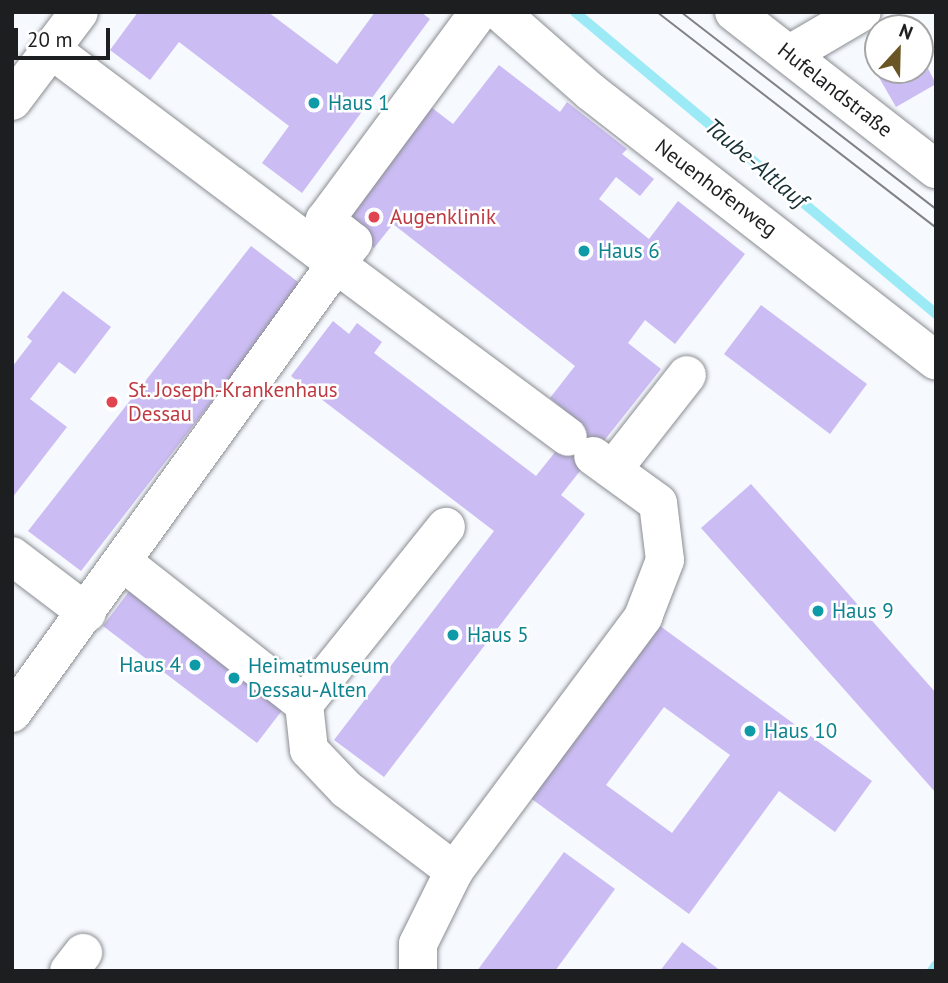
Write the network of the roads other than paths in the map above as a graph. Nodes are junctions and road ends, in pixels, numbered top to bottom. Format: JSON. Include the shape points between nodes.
{"nodes":[{"id":1,"x":79,"y":12,"type":"edge"},
{"id":2,"x":479,"y":12,"type":"edge"},
{"id":3,"x":500,"y":12,"type":"edge"},
{"id":4,"x":734,"y":12,"type":"edge"},
{"id":5,"x":862,"y":12,"type":"edge"},
{"id":6,"x":52,"y":50,"type":"junction"},
{"id":7,"x":790,"y":54,"type":"junction"},
{"id":8,"x":12,"y":101,"type":"edge"},
{"id":9,"x":936,"y":169,"type":"edge"},
{"id":10,"x":336,"y":264,"type":"junction"},
{"id":11,"x":936,"y":360,"type":"edge"},
{"id":12,"x":687,"y":375,"type":"dead end"},
{"id":13,"x":592,"y":453,"type":"junction"},
{"id":14,"x":446,"y":527,"type":"dead end"},
{"id":15,"x":12,"y":556,"type":"edge"},
{"id":16,"x":124,"y":563,"type":"junction"},
{"id":17,"x":87,"y":613,"type":"junction"},
{"id":18,"x":304,"y":704,"type":"junction"},
{"id":19,"x":12,"y":713,"type":"edge"},
{"id":20,"x":454,"y":871,"type":"junction"},
{"id":21,"x":418,"y":971,"type":"edge"}],
"edges":[{"from":1,"to":6,"type":"street"},
{"from":2,"to":10,"type":"street","via":[[325,220],[353,242]]},
{"from":3,"to":11,"type":"street","name":"Neuenhofenweg","via":[[591,92]]},
{"from":4,"to":7,"type":"street","name":"Hufelandstraße"},
{"from":5,"to":7,"type":"street"},
{"from":6,"to":8,"type":"street"},
{"from":6,"to":10,"type":"street"},
{"from":7,"to":9,"type":"street","name":"Hufelandstraße"},
{"from":10,"to":13,"type":"street"},
{"from":10,"to":16,"type":"street"},
{"from":12,"to":13,"type":"street"},
{"from":13,"to":20,"type":"street","via":[[658,503],[665,560],[643,617]]},
{"from":14,"to":18,"type":"street"},
{"from":15,"to":17,"type":"street"},
{"from":16,"to":17,"type":"street"},
{"from":16,"to":18,"type":"street"},
{"from":17,"to":19,"type":"street"},
{"from":18,"to":20,"type":"street","via":[[309,750],[346,789]]},
{"from":20,"to":21,"type":"street","via":[[418,944]]}]}
